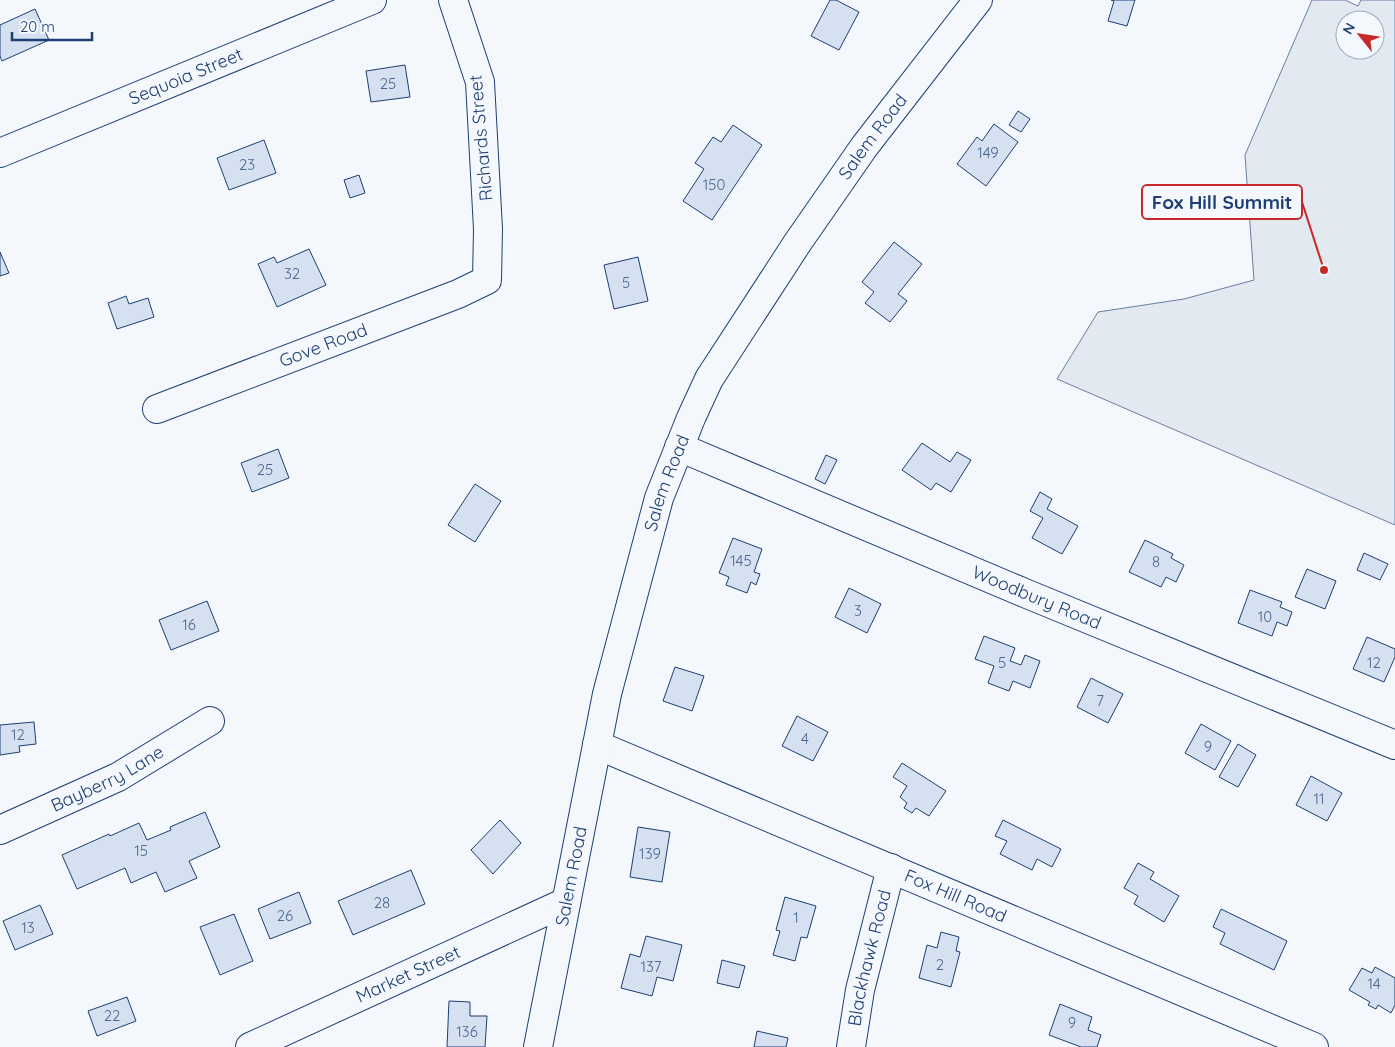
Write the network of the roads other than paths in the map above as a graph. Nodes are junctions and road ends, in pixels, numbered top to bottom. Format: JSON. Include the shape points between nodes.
{"nodes":[{"id":1,"x":372,"y":0,"type":"edge"},
{"id":2,"x":454,"y":0,"type":"edge"},
{"id":3,"x":978,"y":0,"type":"edge"},
{"id":4,"x":0,"y":153,"type":"edge"},
{"id":5,"x":487,"y":280,"type":"joint"},
{"id":6,"x":157,"y":409,"type":"dead end"},
{"id":7,"x":680,"y":447,"type":"junction"},
{"id":8,"x":210,"y":721,"type":"dead end"},
{"id":9,"x":597,"y":745,"type":"junction"},
{"id":10,"x":1395,"y":745,"type":"edge"},
{"id":11,"x":0,"y":830,"type":"edge"},
{"id":12,"x":890,"y":868,"type":"junction"},
{"id":13,"x":566,"y":902,"type":"junction"},
{"id":14,"x":250,"y":1047,"type":"edge"},
{"id":15,"x":538,"y":1047,"type":"edge"},
{"id":16,"x":851,"y":1047,"type":"edge"},
{"id":17,"x":1314,"y":1047,"type":"edge"}],
"edges":[{"from":1,"to":4,"type":"street","name":"Sequoia Street"},
{"from":2,"to":5,"type":"street","name":"Richards Street","via":[[480,82],[488,229]]},
{"from":3,"to":7,"type":"street","name":"Salem Road","via":[[864,148],[798,242],[709,379]]},
{"from":5,"to":6,"type":"street","name":"Gove Road"},
{"from":7,"to":9,"type":"street","name":"Salem Road","via":[[659,498],[607,694]]},
{"from":7,"to":10,"type":"street","name":"Woodbury Road"},
{"from":8,"to":11,"type":"street","name":"Bayberry Lane","via":[[118,777]]},
{"from":9,"to":12,"type":"street","name":"Fox Hill Road"},
{"from":9,"to":13,"type":"street","name":"Salem Road"},
{"from":12,"to":16,"type":"street","name":"Blackhawk Road","via":[[860,990]]},
{"from":12,"to":17,"type":"street","name":"Fox Hill Road"},
{"from":13,"to":14,"type":"street","name":"Market Street"},
{"from":13,"to":15,"type":"street","name":"Salem Road"}]}
